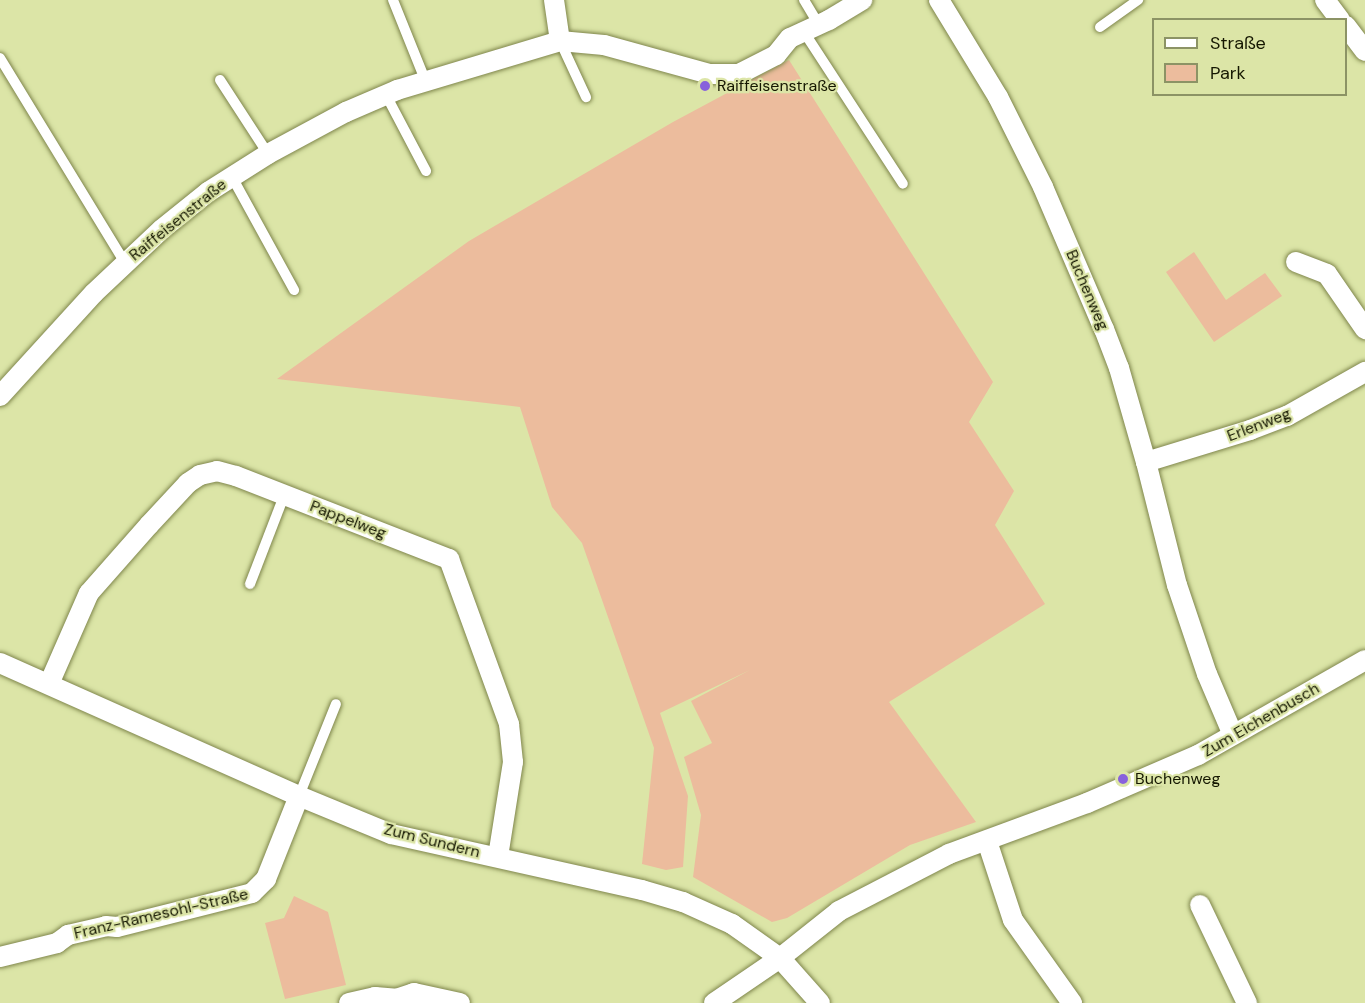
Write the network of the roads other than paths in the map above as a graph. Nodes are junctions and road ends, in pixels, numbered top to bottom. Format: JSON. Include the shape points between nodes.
{"nodes":[{"id":1,"x":393,"y":0,"type":"edge"},
{"id":2,"x":554,"y":0,"type":"edge"},
{"id":3,"x":804,"y":0,"type":"edge"},
{"id":4,"x":862,"y":0,"type":"edge"},
{"id":5,"x":939,"y":0,"type":"edge"},
{"id":6,"x":1138,"y":0,"type":"edge"},
{"id":7,"x":1325,"y":0,"type":"edge"},
{"id":8,"x":1339,"y":18,"type":"edge"},
{"id":9,"x":1100,"y":27,"type":"dead end"},
{"id":10,"x":1347,"y":27,"type":"edge"},
{"id":11,"x":811,"y":28,"type":"junction"},
{"id":12,"x":560,"y":41,"type":"junction"},
{"id":13,"x":1365,"y":51,"type":"edge"},
{"id":14,"x":0,"y":58,"type":"edge"},
{"id":15,"x":220,"y":80,"type":"dead end"},
{"id":16,"x":426,"y":82,"type":"junction"},
{"id":17,"x":386,"y":95,"type":"junction"},
{"id":18,"x":586,"y":97,"type":"dead end"},
{"id":19,"x":268,"y":154,"type":"junction"},
{"id":20,"x":426,"y":171,"type":"dead end"},
{"id":21,"x":232,"y":177,"type":"junction"},
{"id":22,"x":903,"y":184,"type":"dead end"},
{"id":23,"x":1296,"y":262,"type":"dead end"},
{"id":24,"x":125,"y":263,"type":"junction"},
{"id":25,"x":294,"y":290,"type":"dead end"},
{"id":26,"x":1365,"y":329,"type":"edge"},
{"id":27,"x":1365,"y":372,"type":"edge"},
{"id":28,"x":0,"y":396,"type":"edge"},
{"id":29,"x":1146,"y":462,"type":"junction"},
{"id":30,"x":284,"y":496,"type":"junction"},
{"id":31,"x":250,"y":584,"type":"dead end"},
{"id":32,"x":1365,"y":660,"type":"edge"},
{"id":33,"x":0,"y":663,"type":"edge"},
{"id":34,"x":49,"y":684,"type":"junction"},
{"id":35,"x":336,"y":704,"type":"dead end"},
{"id":36,"x":1233,"y":735,"type":"junction"},
{"id":37,"x":299,"y":796,"type":"junction"},
{"id":38,"x":987,"y":841,"type":"junction"},
{"id":39,"x":498,"y":857,"type":"junction"},
{"id":40,"x":1200,"y":906,"type":"dead end"},
{"id":41,"x":0,"y":957,"type":"edge"},
{"id":42,"x":780,"y":958,"type":"junction"},
{"id":43,"x":396,"y":1001,"type":"edge"},
{"id":44,"x":349,"y":1003,"type":"edge"},
{"id":45,"x":460,"y":1003,"type":"edge"},
{"id":46,"x":714,"y":1003,"type":"edge"},
{"id":47,"x":820,"y":1003,"type":"edge"},
{"id":48,"x":1072,"y":1003,"type":"edge"},
{"id":49,"x":1247,"y":1003,"type":"edge"}],
"edges":[{"from":1,"to":16,"type":"lane"},
{"from":2,"to":12,"type":"street"},
{"from":3,"to":11,"type":"lane"},
{"from":4,"to":11,"type":"street","name":"Raiffeisenstraße"},
{"from":5,"to":29,"type":"street","name":"Buchenweg","via":[[998,97],[1043,187],[1119,368]]},
{"from":6,"to":9,"type":"lane"},
{"from":7,"to":8,"type":"street"},
{"from":10,"to":13,"type":"street"},
{"from":11,"to":12,"type":"street","name":"Raiffeisenstraße","via":[[790,38],[776,55],[730,76],[709,74],[604,45]]},
{"from":11,"to":22,"type":"lane"},
{"from":12,"to":16,"type":"street","name":"Raiffeisenstraße"},
{"from":12,"to":18,"type":"lane"},
{"from":14,"to":24,"type":"lane"},
{"from":15,"to":19,"type":"lane"},
{"from":16,"to":17,"type":"street","name":"Raiffeisenstraße"},
{"from":17,"to":19,"type":"street","name":"Raiffeisenstraße"},
{"from":17,"to":20,"type":"lane"},
{"from":19,"to":21,"type":"street","name":"Raiffeisenstraße"},
{"from":21,"to":24,"type":"street","name":"Raiffeisenstraße","via":[[208,192]]},
{"from":21,"to":25,"type":"lane"},
{"from":23,"to":26,"type":"street","via":[[1327,274]]},
{"from":24,"to":28,"type":"street","name":"Raiffeisenstraße"},
{"from":27,"to":29,"type":"street","name":"Erlenweg","via":[[1287,416]]},
{"from":29,"to":36,"type":"street","name":"Buchenweg","via":[[1178,585],[1207,674]]},
{"from":30,"to":31,"type":"lane"},
{"from":30,"to":34,"type":"street","name":"Pappelweg","via":[[217,471],[188,483],[89,594]]},
{"from":30,"to":39,"type":"street","name":"Pappelweg","via":[[449,559],[509,724],[513,762]]},
{"from":32,"to":36,"type":"street","name":"Zum Eichenbusch"},
{"from":33,"to":34,"type":"street","name":"Zum Sundern"},
{"from":34,"to":37,"type":"street","name":"Zum Sundern"},
{"from":35,"to":37,"type":"lane"},
{"from":36,"to":38,"type":"street","name":"Zum Eichenbusch","via":[[1198,756]]},
{"from":37,"to":39,"type":"street","name":"Zum Sundern","via":[[391,834]]},
{"from":37,"to":41,"type":"street","name":"Franz-Ramesohl-Straße","via":[[266,879],[252,893],[117,927],[68,935],[57,943]]},
{"from":38,"to":42,"type":"street","name":"Zum Eichenbusch","via":[[949,854],[839,911]]},
{"from":38,"to":48,"type":"street","via":[[1013,920]]},
{"from":39,"to":42,"type":"street","name":"Zum Sundern","via":[[683,902],[732,924]]},
{"from":40,"to":49,"type":"street"},
{"from":42,"to":46,"type":"street","name":"Zum Eichenbusch"},
{"from":42,"to":47,"type":"street","name":"Zum Sundern"},
{"from":43,"to":44,"type":"street","via":[[375,997]]},
{"from":43,"to":45,"type":"street","via":[[414,993]]}]}
